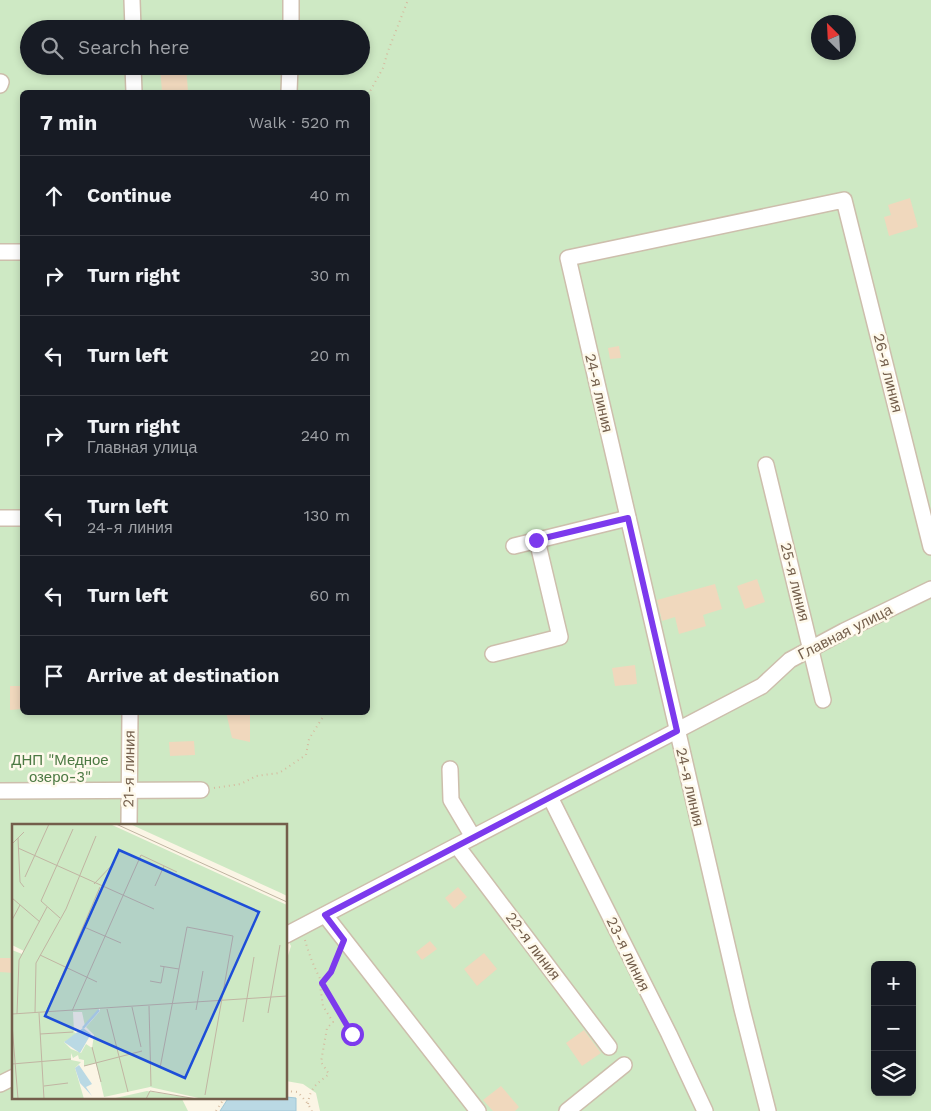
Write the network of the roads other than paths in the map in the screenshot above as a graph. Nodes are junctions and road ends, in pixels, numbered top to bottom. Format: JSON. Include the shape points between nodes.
{"nodes":[{"id":1,"x":132,"y":0,"type":"edge"},
{"id":2,"x":291,"y":0,"type":"edge"},
{"id":3,"x":133,"y":20,"type":"edge"},
{"id":4,"x":290,"y":20,"type":"edge"},
{"id":5,"x":133,"y":75,"type":"edge"},
{"id":6,"x":290,"y":75,"type":"edge"},
{"id":7,"x":134,"y":90,"type":"edge"},
{"id":8,"x":289,"y":90,"type":"edge"},
{"id":9,"x":0,"y":252,"type":"edge"},
{"id":10,"x":20,"y":252,"type":"edge"},
{"id":11,"x":568,"y":258,"type":"joint"},
{"id":12,"x":766,"y":465,"type":"dead end"},
{"id":13,"x":0,"y":518,"type":"edge"},
{"id":14,"x":20,"y":518,"type":"edge"},
{"id":15,"x":628,"y":518,"type":"junction"},
{"id":16,"x":536,"y":540,"type":"junction"},
{"id":17,"x":514,"y":546,"type":"dead end"},
{"id":18,"x":931,"y":547,"type":"edge"},
{"id":19,"x":931,"y":589,"type":"edge"},
{"id":20,"x":812,"y":649,"type":"junction"},
{"id":21,"x":492,"y":654,"type":"dead end"},
{"id":22,"x":823,"y":700,"type":"dead end"},
{"id":23,"x":130,"y":715,"type":"edge"},
{"id":24,"x":677,"y":731,"type":"junction"},
{"id":25,"x":450,"y":769,"type":"dead end"},
{"id":26,"x":128,"y":790,"type":"junction"},
{"id":27,"x":201,"y":790,"type":"road end"},
{"id":28,"x":0,"y":791,"type":"edge"},
{"id":29,"x":550,"y":797,"type":"junction"},
{"id":30,"x":129,"y":824,"type":"edge"},
{"id":31,"x":473,"y":837,"type":"junction"},
{"id":32,"x":457,"y":846,"type":"junction"},
{"id":33,"x":325,"y":915,"type":"junction"},
{"id":34,"x":288,"y":934,"type":"edge"},
{"id":35,"x":609,"y":1047,"type":"dead end"},
{"id":36,"x":624,"y":1065,"type":"dead end"},
{"id":37,"x":12,"y":1078,"type":"edge"},
{"id":38,"x":0,"y":1084,"type":"edge"},
{"id":39,"x":478,"y":1111,"type":"edge"},
{"id":40,"x":568,"y":1111,"type":"edge"},
{"id":41,"x":706,"y":1111,"type":"edge"},
{"id":42,"x":768,"y":1111,"type":"edge"}],
"edges":[{"from":1,"to":3,"type":"street"},
{"from":2,"to":4,"type":"street"},
{"from":5,"to":7,"type":"street"},
{"from":6,"to":8,"type":"street"},
{"from":9,"to":10,"type":"street"},
{"from":11,"to":15,"type":"street","name":"24-я линия"},
{"from":11,"to":18,"type":"street","name":"26-я линия","via":[[844,200]]},
{"from":12,"to":20,"type":"street","name":"25-я линия"},
{"from":13,"to":14,"type":"street"},
{"from":15,"to":16,"type":"street"},
{"from":15,"to":24,"type":"street","name":"24-я линия"},
{"from":16,"to":17,"type":"street"},
{"from":16,"to":21,"type":"street","via":[[560,637]]},
{"from":19,"to":20,"type":"street","name":"Главная улица"},
{"from":20,"to":22,"type":"street","name":"25-я линия"},
{"from":20,"to":24,"type":"street","name":"Главная улица","via":[[790,660],[762,686]]},
{"from":23,"to":26,"type":"street","name":"21-я линия"},
{"from":24,"to":29,"type":"street","name":"Главная улица"},
{"from":24,"to":42,"type":"street","name":"24-я линия"},
{"from":25,"to":31,"type":"street","via":[[450,800]]},
{"from":26,"to":27,"type":"street"},
{"from":26,"to":28,"type":"street"},
{"from":26,"to":30,"type":"street","name":"21-я линия"},
{"from":29,"to":31,"type":"street","name":"Главная улица"},
{"from":29,"to":41,"type":"street","name":"23-я линия"},
{"from":31,"to":32,"type":"street","name":"Главная улица"},
{"from":32,"to":33,"type":"street","name":"Главная улица"},
{"from":32,"to":35,"type":"street","name":"22-я линия"},
{"from":33,"to":34,"type":"street","name":"Главная улица"},
{"from":33,"to":39,"type":"street"},
{"from":36,"to":40,"type":"street"},
{"from":37,"to":38,"type":"street"}]}
